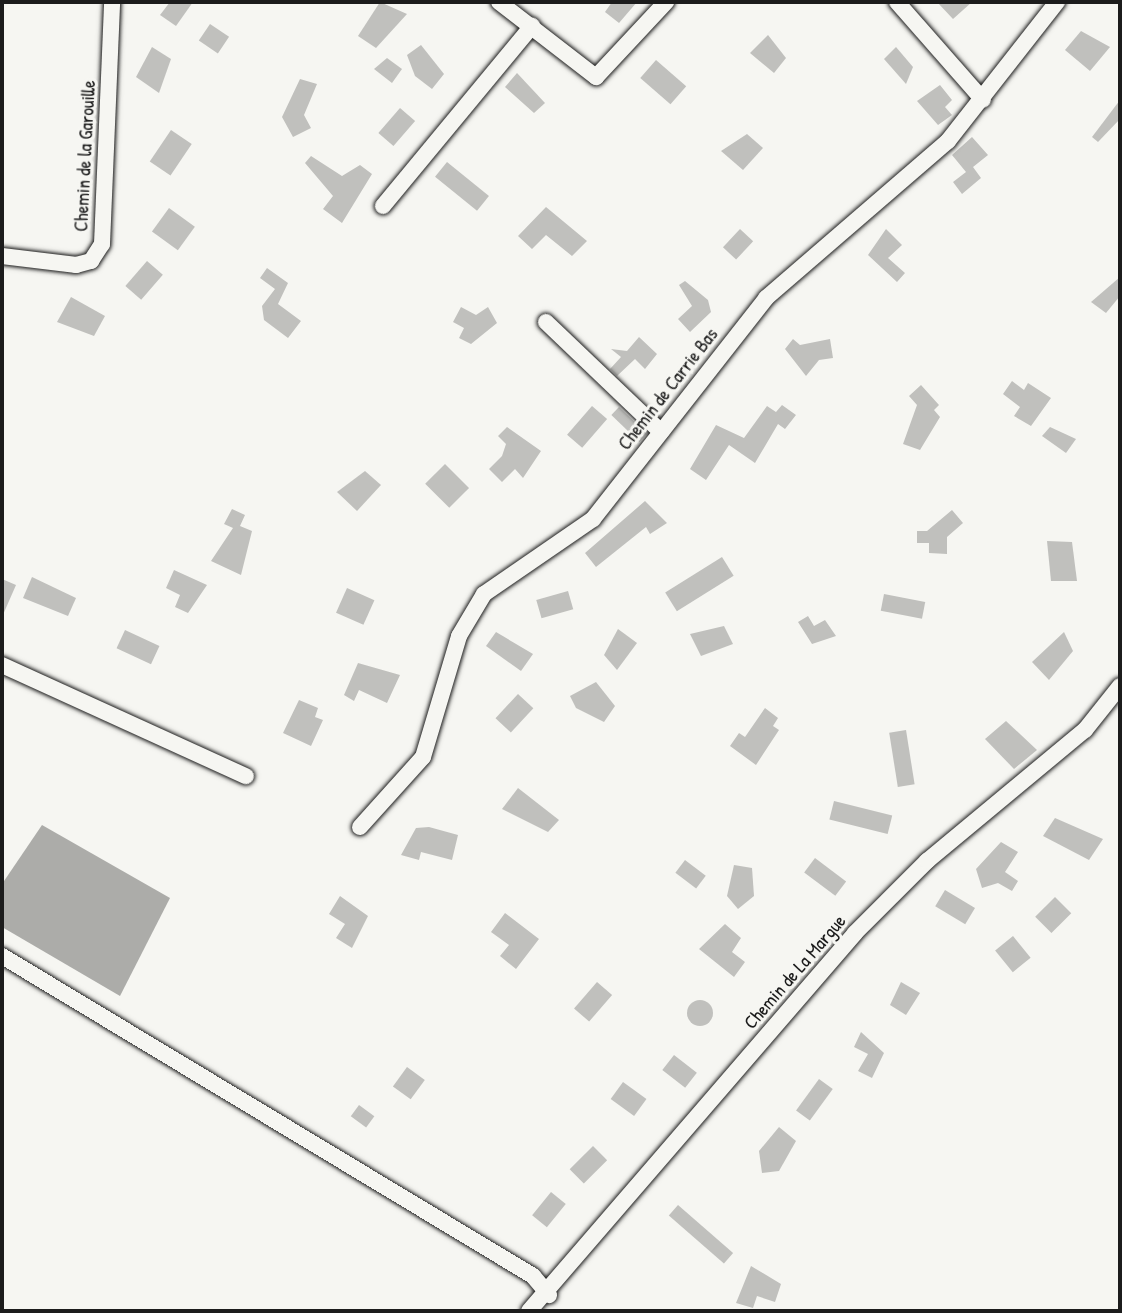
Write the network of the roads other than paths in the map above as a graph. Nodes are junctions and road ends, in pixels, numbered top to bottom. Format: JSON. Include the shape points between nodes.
{"nodes":[{"id":1,"x":112,"y":2,"type":"edge"},
{"id":2,"x":499,"y":2,"type":"edge"},
{"id":3,"x":666,"y":2,"type":"edge"},
{"id":4,"x":897,"y":2,"type":"edge"},
{"id":5,"x":1057,"y":2,"type":"edge"},
{"id":6,"x":532,"y":26,"type":"junction"},
{"id":7,"x":983,"y":100,"type":"junction"},
{"id":8,"x":383,"y":206,"type":"dead end"},
{"id":9,"x":2,"y":256,"type":"edge"},
{"id":10,"x":546,"y":322,"type":"dead end"},
{"id":11,"x":661,"y":432,"type":"junction"},
{"id":12,"x":2,"y":666,"type":"edge"},
{"id":13,"x":1120,"y":686,"type":"edge"},
{"id":14,"x":246,"y":776,"type":"dead end"},
{"id":15,"x":360,"y":827,"type":"dead end"},
{"id":16,"x":2,"y":956,"type":"edge"},
{"id":17,"x":549,"y":1295,"type":"junction"},
{"id":18,"x":529,"y":1311,"type":"edge"}],
"edges":[{"from":1,"to":9,"type":"street","name":"Chemin de la Garouille","via":[[102,244],[92,261],[76,265]]},
{"from":2,"to":6,"type":"street"},
{"from":3,"to":6,"type":"street","via":[[596,77]]},
{"from":4,"to":7,"type":"street"},
{"from":5,"to":7,"type":"street","name":"Chemin de Carrie Bas"},
{"from":6,"to":8,"type":"street"},
{"from":7,"to":11,"type":"street","name":"Chemin de Carrie Bas","via":[[948,141],[766,298]]},
{"from":10,"to":11,"type":"street"},
{"from":11,"to":15,"type":"street","name":"Chemin de Carrie Bas","via":[[593,519],[484,594],[459,636],[422,757]]},
{"from":12,"to":14,"type":"street"},
{"from":13,"to":17,"type":"street","name":"Chemin de La Margue","via":[[1085,730],[927,861],[855,933]]},
{"from":16,"to":17,"type":"street","via":[[522,1269]]},
{"from":17,"to":18,"type":"street","name":"Chemin de La Margue"}]}
